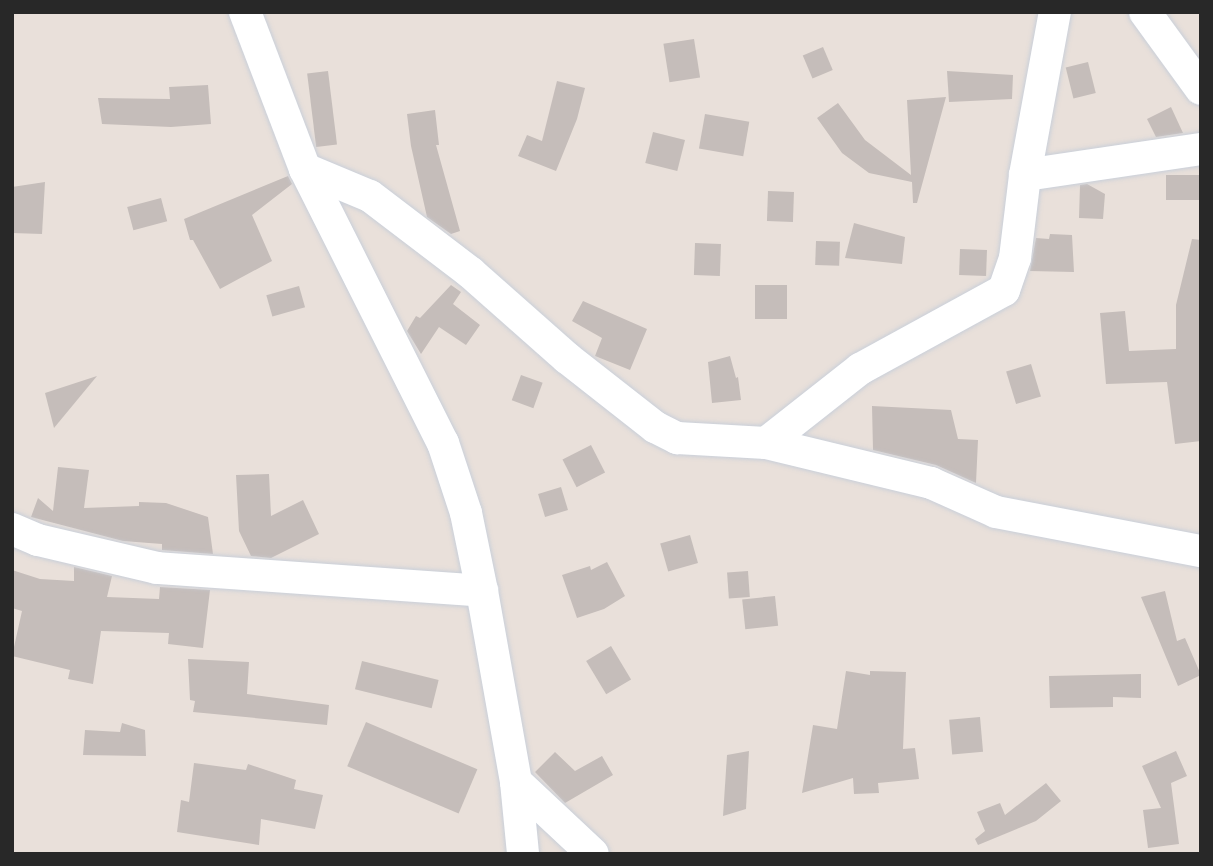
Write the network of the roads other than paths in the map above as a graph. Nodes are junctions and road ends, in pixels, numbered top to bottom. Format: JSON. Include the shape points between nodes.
{"nodes":[{"id":1,"x":245,"y":12,"type":"edge"},
{"id":2,"x":1055,"y":12,"type":"edge"},
{"id":3,"x":1145,"y":12,"type":"edge"},
{"id":4,"x":1201,"y":89,"type":"edge"},
{"id":5,"x":1201,"y":149,"type":"edge"},
{"id":6,"x":304,"y":169,"type":"junction"},
{"id":7,"x":1025,"y":175,"type":"junction"},
{"id":8,"x":766,"y":443,"type":"junction"},
{"id":9,"x":12,"y":529,"type":"edge"},
{"id":10,"x":1201,"y":551,"type":"edge"},
{"id":11,"x":482,"y":591,"type":"junction"},
{"id":12,"x":516,"y":782,"type":"junction"},
{"id":13,"x":523,"y":854,"type":"edge"},
{"id":14,"x":593,"y":854,"type":"edge"}],
"edges":[{"from":1,"to":6,"type":"street"},
{"from":2,"to":7,"type":"street"},
{"from":3,"to":4,"type":"street"},
{"from":5,"to":7,"type":"street"},
{"from":6,"to":8,"type":"street","via":[[370,196],[471,272],[567,358],[655,427],[677,438]]},
{"from":6,"to":11,"type":"street","via":[[443,443],[466,513]]},
{"from":7,"to":8,"type":"street","via":[[1015,258],[1004,290],[860,369]]},
{"from":8,"to":10,"type":"street","via":[[930,483],[996,512]]},
{"from":9,"to":11,"type":"street","via":[[38,540],[157,568]]},
{"from":11,"to":12,"type":"street"},
{"from":12,"to":13,"type":"street"},
{"from":12,"to":14,"type":"street"}]}
